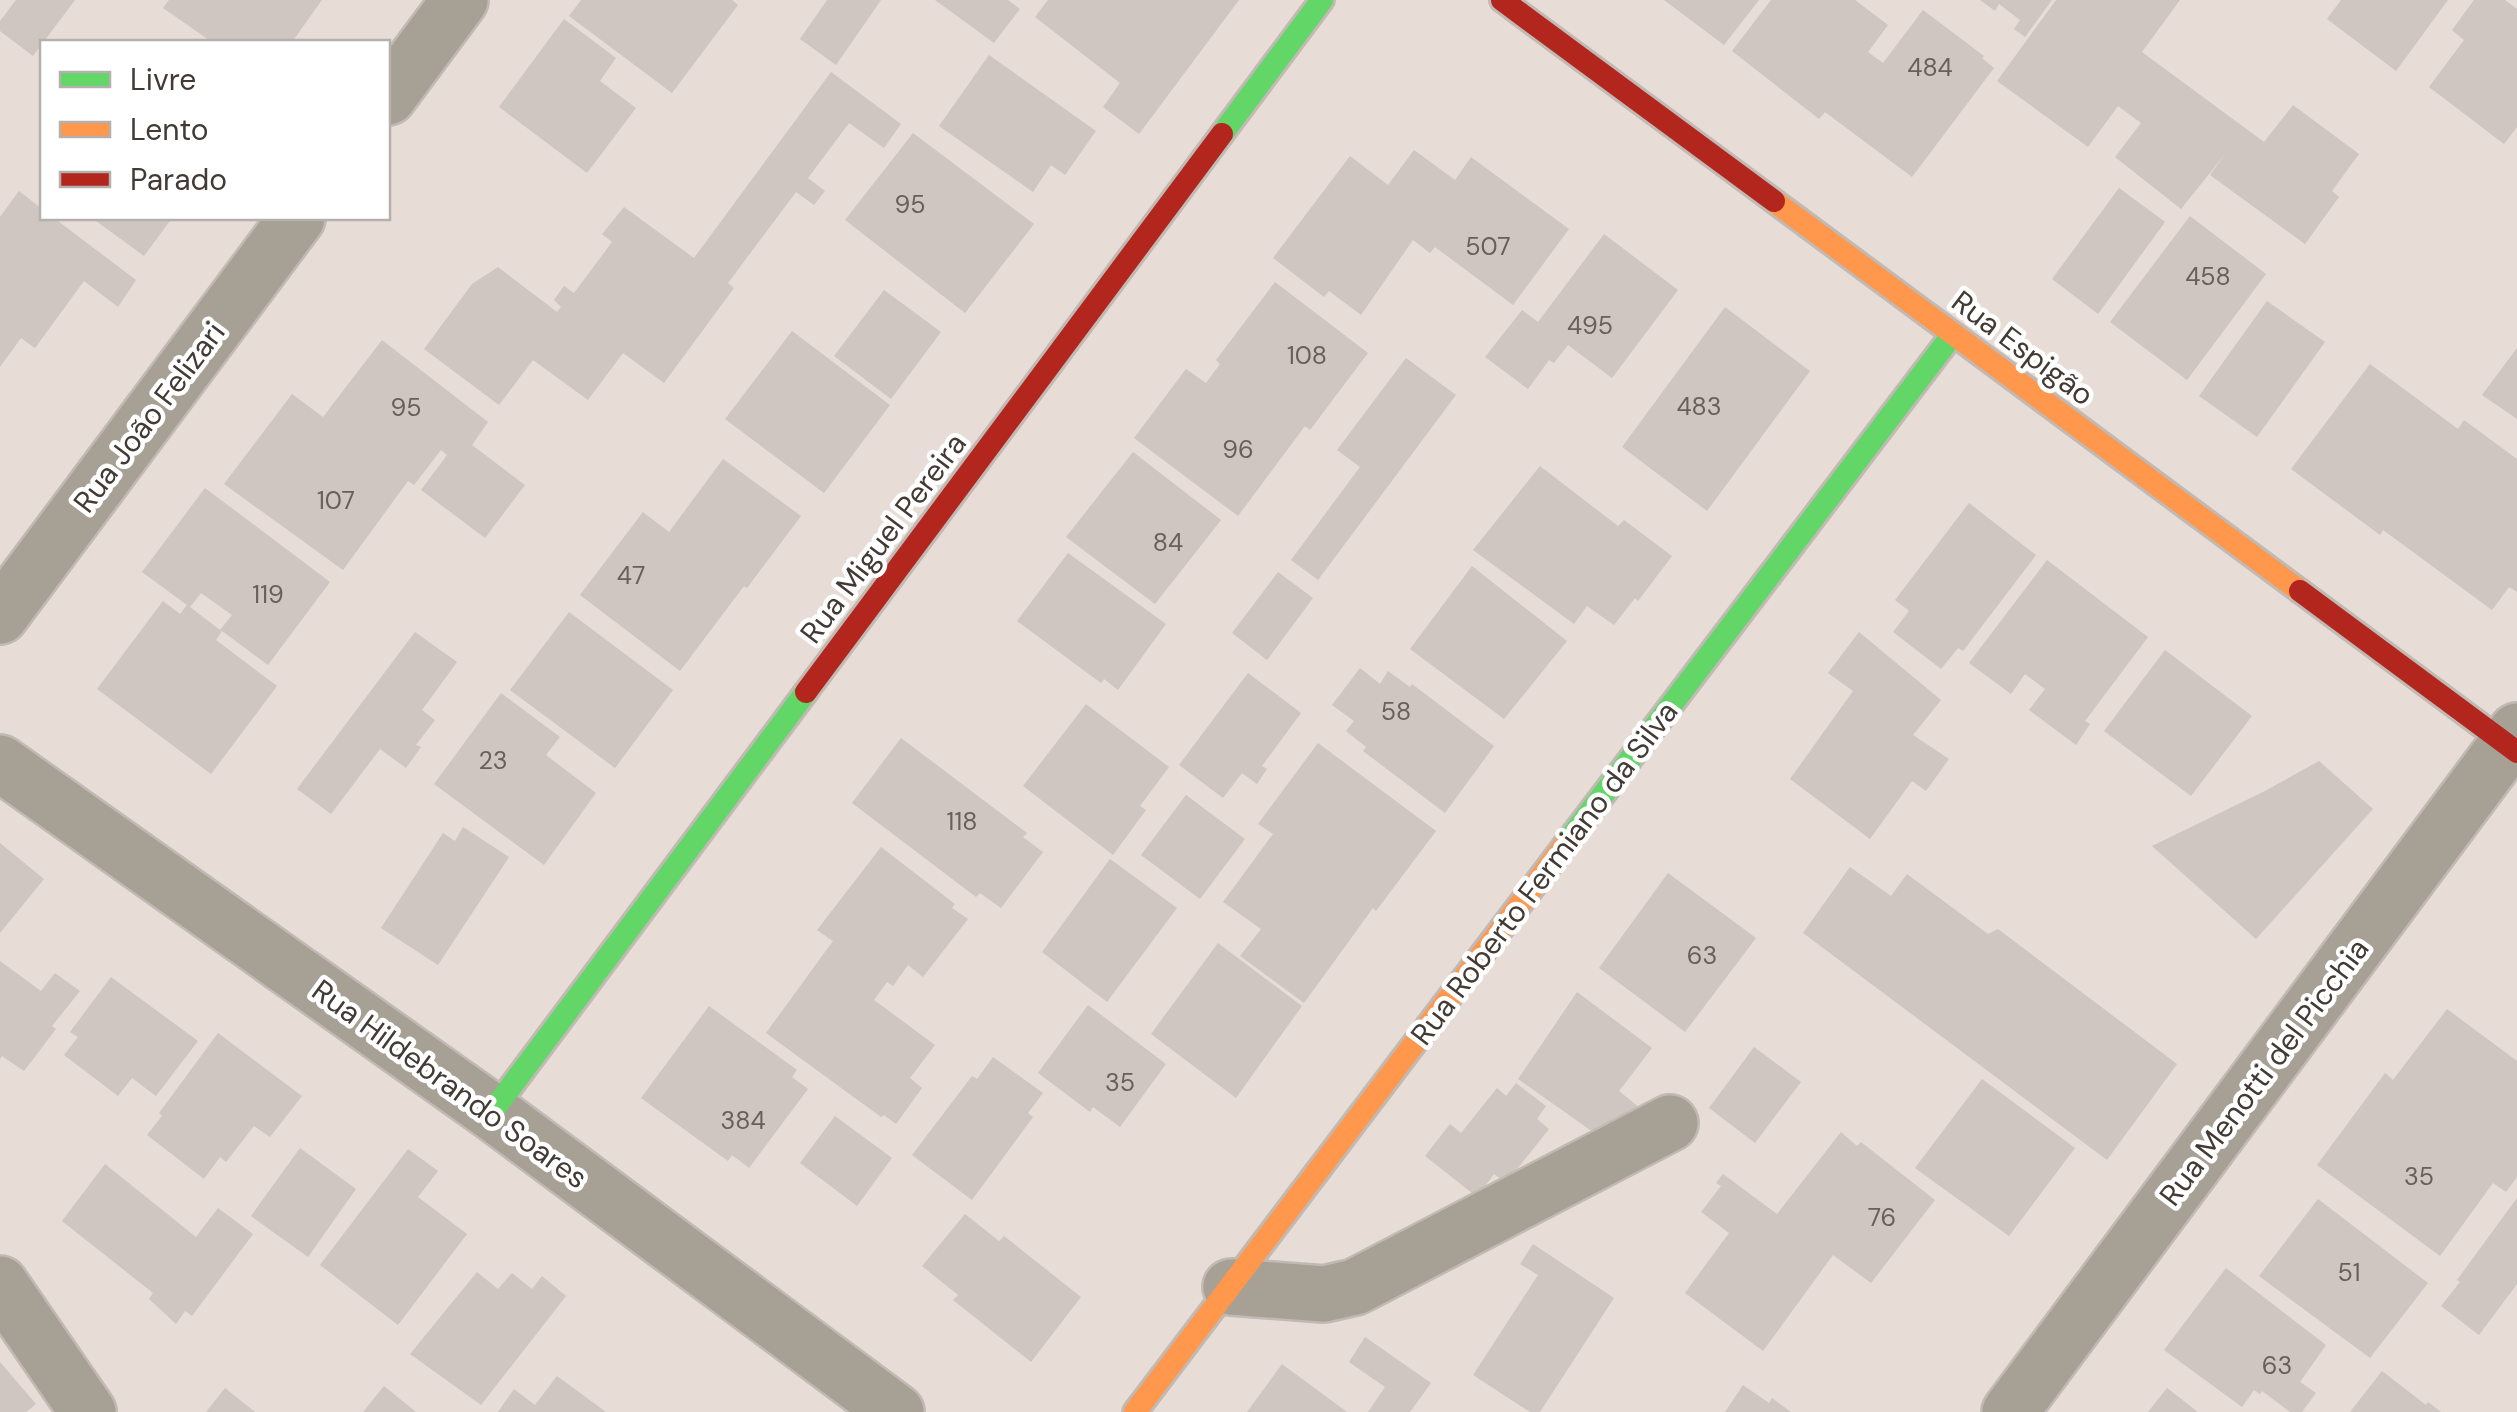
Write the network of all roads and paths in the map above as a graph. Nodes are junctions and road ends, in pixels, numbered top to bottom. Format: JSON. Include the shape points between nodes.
{"nodes":[{"id":1,"x":460,"y":0,"type":"edge"},
{"id":2,"x":1322,"y":0,"type":"edge"},
{"id":3,"x":1502,"y":0,"type":"edge"},
{"id":4,"x":390,"y":93,"type":"edge"},
{"id":5,"x":297,"y":220,"type":"edge"},
{"id":6,"x":1953,"y":334,"type":"junction"},
{"id":7,"x":0,"y":616,"type":"edge"},
{"id":8,"x":2514,"y":743,"type":"edge"},
{"id":9,"x":0,"y":763,"type":"edge"},
{"id":10,"x":492,"y":1112,"type":"junction"},
{"id":11,"x":1670,"y":1123,"type":"dead end"},
{"id":12,"x":0,"y":1284,"type":"edge"},
{"id":13,"x":1231,"y":1287,"type":"junction"},
{"id":14,"x":88,"y":1412,"type":"edge"},
{"id":15,"x":896,"y":1412,"type":"edge"},
{"id":16,"x":1136,"y":1412,"type":"edge"},
{"id":17,"x":2010,"y":1412,"type":"edge"}],
"edges":[{"from":1,"to":4,"type":"street"},
{"from":2,"to":10,"type":"street","name":"Rua Miguel Pereira"},
{"from":3,"to":6,"type":"street","name":"Rua Espigão"},
{"from":5,"to":7,"type":"street","name":"Rua João Felizari"},
{"from":6,"to":8,"type":"street","name":"Rua Espigão"},
{"from":6,"to":13,"type":"street","name":"Rua Roberto Fermiano da Silva"},
{"from":8,"to":17,"type":"street","name":"Rua Menotti del Picchia"},
{"from":9,"to":10,"type":"street","name":"Rua Hildebrando Soares"},
{"from":10,"to":15,"type":"street","name":"Rua Hildebrando Soares"},
{"from":11,"to":13,"type":"street","via":[[1356,1288],[1324,1294]]},
{"from":12,"to":14,"type":"street"},
{"from":13,"to":16,"type":"street","name":"Rua Roberto Fermiano da Silva"}]}
